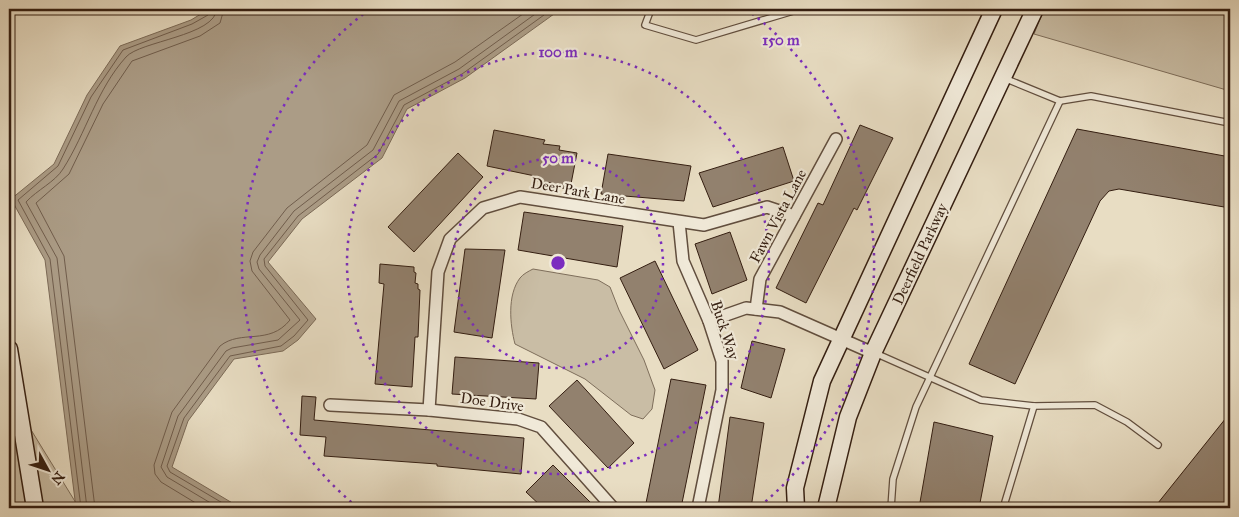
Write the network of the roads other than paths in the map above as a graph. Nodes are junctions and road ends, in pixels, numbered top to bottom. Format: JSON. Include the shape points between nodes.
{"nodes":[{"id":1,"x":651,"y":9,"type":"edge"},
{"id":2,"x":800,"y":9,"type":"edge"},
{"id":3,"x":994,"y":9,"type":"edge"},
{"id":4,"x":1035,"y":9,"type":"edge"},
{"id":5,"x":1004,"y":78,"type":"junction"},
{"id":6,"x":1060,"y":101,"type":"junction"},
{"id":7,"x":1230,"y":123,"type":"edge"},
{"id":8,"x":836,"y":139,"type":"dead end"},
{"id":9,"x":794,"y":216,"type":"junction"},
{"id":10,"x":679,"y":222,"type":"junction"},
{"id":11,"x":756,"y":309,"type":"junction"},
{"id":12,"x":709,"y":321,"type":"junction"},
{"id":13,"x":842,"y":339,"type":"junction"},
{"id":14,"x":873,"y":353,"type":"junction"},
{"id":15,"x":9,"y":356,"type":"edge"},
{"id":16,"x":930,"y":377,"type":"junction"},
{"id":17,"x":330,"y":405,"type":"dead end"},
{"id":18,"x":1034,"y":406,"type":"junction"},
{"id":19,"x":429,"y":410,"type":"junction"},
{"id":20,"x":1158,"y":445,"type":"dead end"},
{"id":21,"x":35,"y":508,"type":"edge"},
{"id":22,"x":613,"y":508,"type":"edge"},
{"id":23,"x":698,"y":508,"type":"edge"},
{"id":24,"x":796,"y":508,"type":"edge"},
{"id":25,"x":826,"y":508,"type":"edge"},
{"id":26,"x":891,"y":508,"type":"edge"},
{"id":27,"x":1005,"y":508,"type":"edge"}],
"edges":[{"from":1,"to":2,"type":"lane","via":[[645,25],[696,40]]},
{"from":3,"to":13,"type":"main road"},
{"from":4,"to":5,"type":"main road","name":"Deerfield Parkway"},
{"from":5,"to":6,"type":"lane"},
{"from":5,"to":14,"type":"main road","name":"Deerfield Parkway"},
{"from":6,"to":7,"type":"lane","via":[[1091,96]]},
{"from":6,"to":16,"type":"lane"},
{"from":8,"to":9,"type":"street","name":"Fawn Vista Lane"},
{"from":9,"to":10,"type":"street","name":"Deer Park Lane","via":[[767,207],[704,225]]},
{"from":9,"to":11,"type":"street","name":"Fawn Vista Lane","via":[[760,279]]},
{"from":10,"to":12,"type":"street","name":"Buck Way","via":[[683,262]]},
{"from":10,"to":19,"type":"street","name":"Deer Park Lane","via":[[520,197],[484,208],[450,239],[438,272]]},
{"from":11,"to":12,"type":"street","via":[[746,308]]},
{"from":11,"to":13,"type":"street","via":[[780,312]]},
{"from":12,"to":23,"type":"street","name":"Buck Way","via":[[722,361],[722,390]]},
{"from":13,"to":14,"type":"street"},
{"from":13,"to":24,"type":"main road","via":[[822,381],[795,488]]},
{"from":14,"to":16,"type":"lane"},
{"from":14,"to":25,"type":"main road","name":"Deerfield Parkway","via":[[848,416]]},
{"from":15,"to":21,"type":"main road"},
{"from":16,"to":18,"type":"lane","via":[[981,400]]},
{"from":16,"to":26,"type":"lane","via":[[916,407],[893,479]]},
{"from":17,"to":19,"type":"street","name":"Doe Drive"},
{"from":18,"to":20,"type":"lane","via":[[1095,405],[1127,422]]},
{"from":18,"to":27,"type":"lane"},
{"from":19,"to":22,"type":"street","name":"Doe Drive","via":[[518,419],[541,427]]}]}
